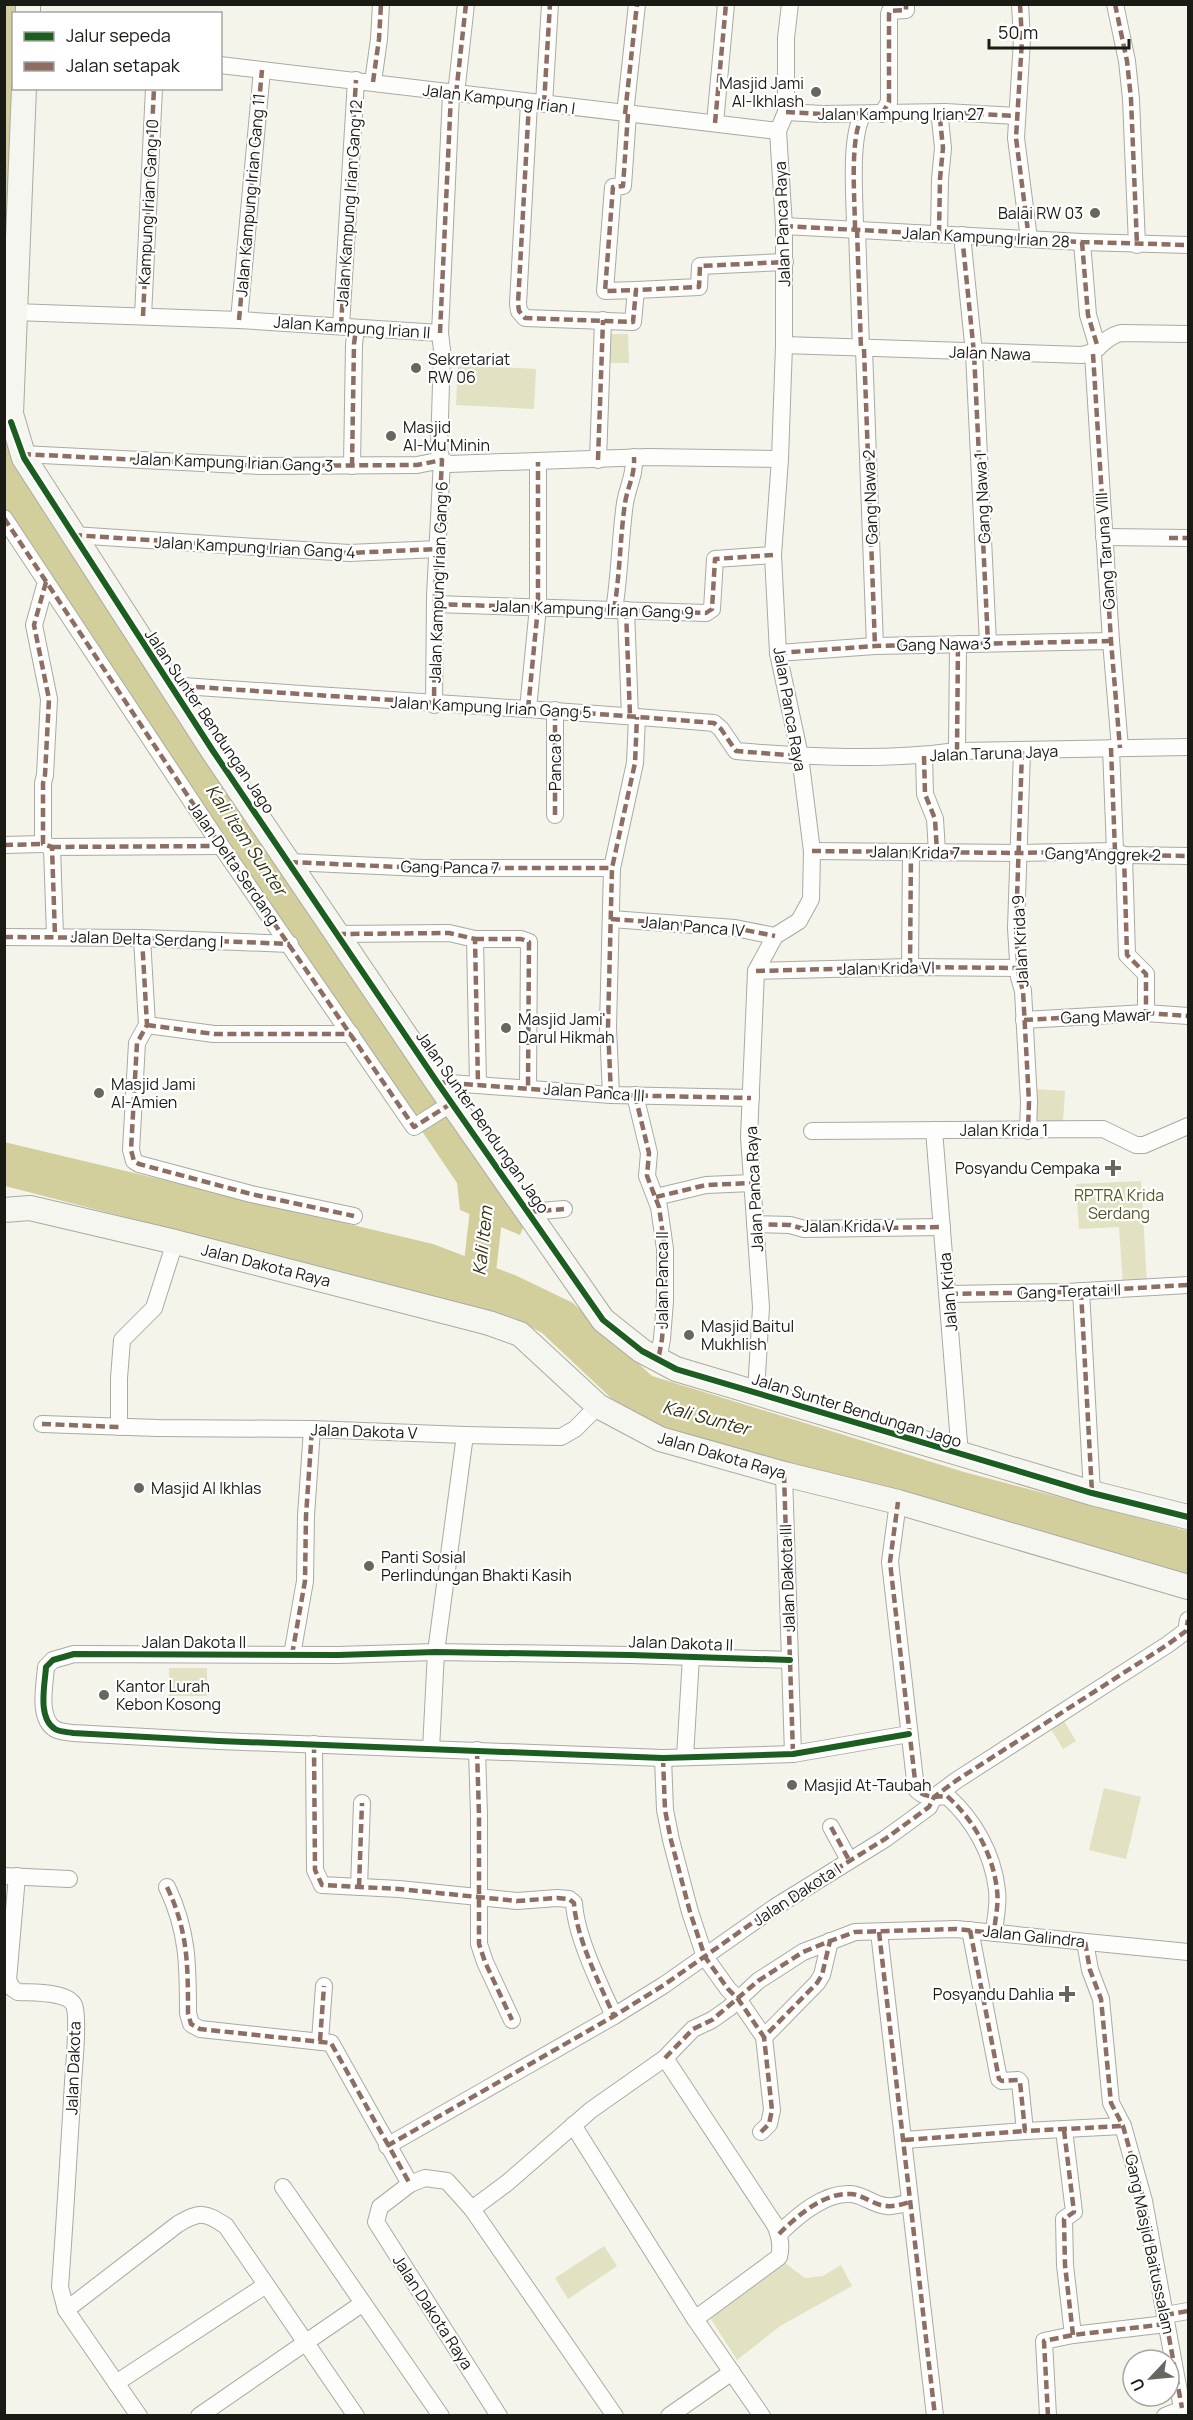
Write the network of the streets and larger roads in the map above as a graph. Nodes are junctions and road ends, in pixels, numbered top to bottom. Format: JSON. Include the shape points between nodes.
{"nodes":[{"id":1,"x":381,"y":4,"type":"edge"},
{"id":2,"x":466,"y":4,"type":"edge"},
{"id":3,"x":550,"y":4,"type":"edge"},
{"id":4,"x":636,"y":4,"type":"edge"},
{"id":5,"x":726,"y":4,"type":"edge"},
{"id":6,"x":790,"y":4,"type":"edge"},
{"id":7,"x":1020,"y":4,"type":"edge"},
{"id":8,"x":1115,"y":4,"type":"edge"},
{"id":9,"x":906,"y":5,"type":"edge"},
{"id":10,"x":222,"y":65,"type":"edge"},
{"id":11,"x":262,"y":70,"type":"junction"},
{"id":12,"x":369,"y":79,"type":"junction"},
{"id":13,"x":24,"y":90,"type":"edge"},
{"id":14,"x":154,"y":90,"type":"edge"},
{"id":15,"x":455,"y":90,"type":"junction"},
{"id":16,"x":540,"y":100,"type":"junction"},
{"id":17,"x":626,"y":111,"type":"junction"},
{"id":18,"x":786,"y":112,"type":"junction"},
{"id":19,"x":945,"y":112,"type":"junction"},
{"id":20,"x":863,"y":114,"type":"junction"},
{"id":21,"x":882,"y":114,"type":"junction"},
{"id":22,"x":1017,"y":116,"type":"junction"},
{"id":23,"x":715,"y":120,"type":"junction"},
{"id":24,"x":778,"y":130,"type":"junction"},
{"id":25,"x":784,"y":226,"type":"junction"},
{"id":26,"x":856,"y":229,"type":"junction"},
{"id":27,"x":939,"y":234,"type":"junction"},
{"id":28,"x":962,"y":235,"type":"junction"},
{"id":29,"x":1029,"y":239,"type":"junction"},
{"id":30,"x":1082,"y":242,"type":"junction"},
{"id":31,"x":1137,"y":244,"type":"junction"},
{"id":32,"x":1188,"y":245,"type":"edge"},
{"id":33,"x":785,"y":262,"type":"junction"},
{"id":34,"x":636,"y":291,"type":"junction"},
{"id":35,"x":14,"y":312,"type":"junction"},
{"id":36,"x":143,"y":316,"type":"junction"},
{"id":37,"x":239,"y":320,"type":"junction"},
{"id":38,"x":603,"y":320,"type":"junction"},
{"id":39,"x":349,"y":327,"type":"junction"},
{"id":40,"x":440,"y":333,"type":"junction"},
{"id":41,"x":1188,"y":334,"type":"edge"},
{"id":42,"x":784,"y":345,"type":"junction"},
{"id":43,"x":862,"y":349,"type":"junction"},
{"id":44,"x":1096,"y":351,"type":"junction"},
{"id":45,"x":974,"y":353,"type":"junction"},
{"id":46,"x":8,"y":422,"type":"edge"},
{"id":47,"x":22,"y":454,"type":"junction"},
{"id":48,"x":634,"y":458,"type":"junction"},
{"id":49,"x":780,"y":459,"type":"junction"},
{"id":50,"x":442,"y":460,"type":"junction"},
{"id":51,"x":598,"y":460,"type":"junction"},
{"id":52,"x":538,"y":462,"type":"junction"},
{"id":53,"x":352,"y":466,"type":"junction"},
{"id":54,"x":4,"y":518,"type":"edge"},
{"id":55,"x":73,"y":535,"type":"junction"},
{"id":56,"x":1104,"y":537,"type":"junction"},
{"id":57,"x":1188,"y":538,"type":"edge"},
{"id":58,"x":438,"y":549,"type":"junction"},
{"id":59,"x":773,"y":555,"type":"junction"},
{"id":60,"x":46,"y":582,"type":"junction"},
{"id":61,"x":435,"y":603,"type":"junction"},
{"id":62,"x":538,"y":608,"type":"junction"},
{"id":63,"x":620,"y":610,"type":"junction"},
{"id":64,"x":1111,"y":641,"type":"junction"},
{"id":65,"x":988,"y":643,"type":"junction"},
{"id":66,"x":958,"y":644,"type":"junction"},
{"id":67,"x":875,"y":646,"type":"junction"},
{"id":68,"x":778,"y":653,"type":"junction"},
{"id":69,"x":170,"y":688,"type":"junction"},
{"id":70,"x":434,"y":705,"type":"junction"},
{"id":71,"x":528,"y":709,"type":"junction"},
{"id":72,"x":555,"y":710,"type":"junction"},
{"id":73,"x":633,"y":717,"type":"junction"},
{"id":74,"x":1188,"y":747,"type":"edge"},
{"id":75,"x":957,"y":751,"type":"junction"},
{"id":76,"x":1113,"y":753,"type":"junction"},
{"id":77,"x":800,"y":756,"type":"junction"},
{"id":78,"x":924,"y":756,"type":"junction"},
{"id":79,"x":1022,"y":756,"type":"junction"},
{"id":80,"x":555,"y":815,"type":"dead end"},
{"id":81,"x":4,"y":845,"type":"edge"},
{"id":82,"x":48,"y":845,"type":"junction"},
{"id":83,"x":221,"y":846,"type":"junction"},
{"id":84,"x":812,"y":851,"type":"junction"},
{"id":85,"x":911,"y":852,"type":"junction"},
{"id":86,"x":937,"y":852,"type":"junction"},
{"id":87,"x":1018,"y":853,"type":"junction"},
{"id":88,"x":1119,"y":853,"type":"junction"},
{"id":89,"x":1188,"y":856,"type":"edge"},
{"id":90,"x":289,"y":862,"type":"junction"},
{"id":91,"x":612,"y":868,"type":"junction"},
{"id":92,"x":611,"y":919,"type":"junction"},
{"id":93,"x":337,"y":934,"type":"junction"},
{"id":94,"x":55,"y":936,"type":"junction"},
{"id":95,"x":775,"y":936,"type":"junction"},
{"id":96,"x":4,"y":937,"type":"edge"},
{"id":97,"x":142,"y":938,"type":"junction"},
{"id":98,"x":475,"y":939,"type":"junction"},
{"id":99,"x":290,"y":944,"type":"junction"},
{"id":100,"x":910,"y":967,"type":"junction"},
{"id":101,"x":1018,"y":968,"type":"junction"},
{"id":102,"x":756,"y":970,"type":"junction"},
{"id":103,"x":1146,"y":1014,"type":"junction"},
{"id":104,"x":1188,"y":1016,"type":"edge"},
{"id":105,"x":1024,"y":1020,"type":"junction"},
{"id":106,"x":147,"y":1025,"type":"junction"},
{"id":107,"x":351,"y":1034,"type":"junction"},
{"id":108,"x":437,"y":1082,"type":"junction"},
{"id":109,"x":478,"y":1083,"type":"junction"},
{"id":110,"x":528,"y":1087,"type":"junction"},
{"id":111,"x":611,"y":1095,"type":"junction"},
{"id":112,"x":635,"y":1095,"type":"junction"},
{"id":113,"x":751,"y":1098,"type":"junction"},
{"id":114,"x":451,"y":1105,"type":"junction"},
{"id":115,"x":1188,"y":1126,"type":"edge"},
{"id":116,"x":934,"y":1130,"type":"junction"},
{"id":117,"x":812,"y":1131,"type":"dead end"},
{"id":118,"x":1028,"y":1131,"type":"junction"},
{"id":119,"x":752,"y":1183,"type":"junction"},
{"id":120,"x":656,"y":1197,"type":"junction"},
{"id":121,"x":564,"y":1209,"type":"dead end"},
{"id":122,"x":4,"y":1210,"type":"edge"},
{"id":123,"x":529,"y":1212,"type":"junction"},
{"id":124,"x":354,"y":1216,"type":"dead end"},
{"id":125,"x":755,"y":1224,"type":"junction"},
{"id":126,"x":942,"y":1227,"type":"junction"},
{"id":127,"x":176,"y":1242,"type":"junction"},
{"id":128,"x":1188,"y":1285,"type":"edge"},
{"id":129,"x":1081,"y":1291,"type":"junction"},
{"id":130,"x":949,"y":1294,"type":"junction"},
{"id":131,"x":658,"y":1361,"type":"junction"},
{"id":132,"x":756,"y":1393,"type":"junction"},
{"id":133,"x":598,"y":1406,"type":"junction"},
{"id":134,"x":42,"y":1424,"type":"dead end"},
{"id":135,"x":119,"y":1427,"type":"junction"},
{"id":136,"x":312,"y":1429,"type":"junction"},
{"id":137,"x":465,"y":1436,"type":"junction"},
{"id":138,"x":960,"y":1455,"type":"junction"},
{"id":139,"x":784,"y":1474,"type":"junction"},
{"id":140,"x":1092,"y":1493,"type":"junction"},
{"id":141,"x":897,"y":1502,"type":"junction"},
{"id":142,"x":1188,"y":1516,"type":"edge"},
{"id":143,"x":1188,"y":1587,"type":"edge"},
{"id":144,"x":1188,"y":1620,"type":"edge"},
{"id":145,"x":436,"y":1653,"type":"junction"},
{"id":146,"x":292,"y":1655,"type":"junction"},
{"id":147,"x":691,"y":1657,"type":"junction"},
{"id":148,"x":790,"y":1660,"type":"junction"},
{"id":149,"x":909,"y":1734,"type":"junction"},
{"id":150,"x":314,"y":1744,"type":"junction"},
{"id":151,"x":431,"y":1749,"type":"junction"},
{"id":152,"x":477,"y":1750,"type":"junction"},
{"id":153,"x":793,"y":1754,"type":"junction"},
{"id":154,"x":685,"y":1757,"type":"junction"},
{"id":155,"x":663,"y":1758,"type":"junction"},
{"id":156,"x":934,"y":1797,"type":"junction"},
{"id":157,"x":362,"y":1803,"type":"dead end"},
{"id":158,"x":831,"y":1827,"type":"dead end"},
{"id":159,"x":849,"y":1860,"type":"junction"},
{"id":160,"x":11,"y":1876,"type":"edge"},
{"id":161,"x":69,"y":1879,"type":"dead end"},
{"id":162,"x":167,"y":1887,"type":"dead end"},
{"id":163,"x":358,"y":1887,"type":"junction"},
{"id":164,"x":478,"y":1897,"type":"junction"},
{"id":165,"x":970,"y":1930,"type":"junction"},
{"id":166,"x":879,"y":1932,"type":"junction"},
{"id":167,"x":994,"y":1933,"type":"junction"},
{"id":168,"x":830,"y":1941,"type":"junction"},
{"id":169,"x":1085,"y":1942,"type":"junction"},
{"id":170,"x":1188,"y":1952,"type":"edge"},
{"id":171,"x":705,"y":1957,"type":"junction"},
{"id":172,"x":324,"y":1986,"type":"dead end"},
{"id":173,"x":738,"y":1999,"type":"junction"},
{"id":174,"x":614,"y":2016,"type":"junction"},
{"id":175,"x":512,"y":2020,"type":"dead end"},
{"id":176,"x":764,"y":2037,"type":"junction"},
{"id":177,"x":320,"y":2041,"type":"junction"},
{"id":178,"x":665,"y":2058,"type":"junction"},
{"id":179,"x":573,"y":2125,"type":"junction"},
{"id":180,"x":1123,"y":2126,"type":"junction"},
{"id":181,"x":1064,"y":2130,"type":"junction"},
{"id":182,"x":1025,"y":2131,"type":"junction"},
{"id":183,"x":761,"y":2132,"type":"dead end"},
{"id":184,"x":905,"y":2140,"type":"junction"},
{"id":185,"x":387,"y":2146,"type":"junction"},
{"id":186,"x":410,"y":2184,"type":"junction"},
{"id":187,"x":283,"y":2187,"type":"dead end"},
{"id":188,"x":910,"y":2202,"type":"junction"},
{"id":189,"x":471,"y":2209,"type":"junction"},
{"id":190,"x":779,"y":2234,"type":"junction"},
{"id":191,"x":266,"y":2286,"type":"junction"},
{"id":192,"x":363,"y":2303,"type":"junction"},
{"id":193,"x":66,"y":2310,"type":"junction"},
{"id":194,"x":1188,"y":2311,"type":"edge"},
{"id":195,"x":695,"y":2319,"type":"junction"},
{"id":196,"x":1166,"y":2319,"type":"junction"},
{"id":197,"x":1073,"y":2335,"type":"junction"},
{"id":198,"x":306,"y":2342,"type":"junction"},
{"id":199,"x":732,"y":2372,"type":"junction"},
{"id":200,"x":116,"y":2383,"type":"junction"},
{"id":201,"x":1185,"y":2408,"type":"edge"},
{"id":202,"x":349,"y":2413,"type":"edge"},
{"id":203,"x":139,"y":2415,"type":"edge"},
{"id":204,"x":199,"y":2415,"type":"edge"},
{"id":205,"x":441,"y":2415,"type":"edge"},
{"id":206,"x":500,"y":2415,"type":"edge"},
{"id":207,"x":615,"y":2415,"type":"edge"},
{"id":208,"x":669,"y":2415,"type":"edge"},
{"id":209,"x":762,"y":2415,"type":"edge"},
{"id":210,"x":935,"y":2415,"type":"edge"},
{"id":211,"x":1048,"y":2415,"type":"edge"},
{"id":212,"x":1165,"y":2415,"type":"edge"}],
"edges":[{"from":1,"to":12,"type":"street","name":"Jalan Kampung Irian Gang 12"},
{"from":2,"to":15,"type":"street"},
{"from":3,"to":16,"type":"street"},
{"from":4,"to":17,"type":"street"},
{"from":5,"to":23,"type":"street"},
{"from":6,"to":18,"type":"street","name":"Jalan Panca Raya"},
{"from":7,"to":22,"type":"street"},
{"from":8,"to":31,"type":"street","via":[[1131,99]]},
{"from":9,"to":21,"type":"street","via":[[906,10],[889,14],[889,102]]},
{"from":10,"to":11,"type":"street","name":"Jalan Kampung Irian I"},
{"from":11,"to":12,"type":"street","name":"Jalan Kampung Irian I"},
{"from":11,"to":37,"type":"street","name":"Jalan Kampung Irian Gang 11"},
{"from":12,"to":15,"type":"street","name":"Jalan Kampung Irian I"},
{"from":12,"to":39,"type":"street","name":"Jalan Kampung Irian Gang 12"},
{"from":13,"to":35,"type":"street"},
{"from":14,"to":36,"type":"street","name":"Kampung Irian Gang 10"},
{"from":15,"to":16,"type":"street","name":"Jalan Kampung Irian I"},
{"from":15,"to":40,"type":"street"},
{"from":16,"to":17,"type":"street","name":"Jalan Kampung Irian I"},
{"from":16,"to":38,"type":"street","via":[[519,312],[525,318]]},
{"from":17,"to":23,"type":"street","name":"Jalan Kampung Irian I"},
{"from":17,"to":34,"type":"street","via":[[623,186],[613,186],[605,291]]},
{"from":18,"to":20,"type":"street","name":"Jalan Kampung Irian 27"},
{"from":18,"to":24,"type":"street","name":"Jalan Panca Raya"},
{"from":19,"to":21,"type":"street","name":"Jalan Kampung Irian 27"},
{"from":19,"to":22,"type":"street","name":"Jalan Kampung Irian 27"},
{"from":19,"to":27,"type":"street","via":[[940,119],[943,148]]},
{"from":20,"to":21,"type":"street","name":"Jalan Kampung Irian 27"},
{"from":20,"to":26,"type":"street","name":"Gang Nawa 2","via":[[855,147]]},
{"from":22,"to":29,"type":"street","via":[[1016,138]]},
{"from":23,"to":24,"type":"street","name":"Jalan Kampung Irian I"},
{"from":24,"to":25,"type":"street","name":"Jalan Panca Raya"},
{"from":25,"to":26,"type":"street","name":"Jalan Kampung Irian 28"},
{"from":25,"to":33,"type":"street","name":"Jalan Panca Raya"},
{"from":26,"to":27,"type":"street","name":"Jalan Kampung Irian 28"},
{"from":26,"to":43,"type":"street","name":"Gang Nawa 2"},
{"from":27,"to":28,"type":"street","name":"Jalan Kampung Irian 28"},
{"from":28,"to":29,"type":"street","name":"Jalan Kampung Irian 28"},
{"from":28,"to":45,"type":"street","name":"Gang Nawa 1"},
{"from":29,"to":30,"type":"street","name":"Jalan Kampung Irian 28"},
{"from":30,"to":31,"type":"street","name":"Jalan Kampung Irian 28"},
{"from":30,"to":44,"type":"street","name":"Gang Taruna VIII","via":[[1088,315]]},
{"from":31,"to":32,"type":"street","name":"Jalan Kampung Irian 28"},
{"from":33,"to":34,"type":"street","via":[[700,266],[699,287]]},
{"from":33,"to":42,"type":"street","name":"Jalan Panca Raya"},
{"from":34,"to":38,"type":"street","via":[[633,322]]},
{"from":35,"to":36,"type":"street","name":"Jalan Kampung Irian II"},
{"from":35,"to":46,"type":"street"},
{"from":36,"to":37,"type":"street","name":"Jalan Kampung Irian II"},
{"from":37,"to":39,"type":"street","name":"Jalan Kampung Irian II"},
{"from":38,"to":51,"type":"street"},
{"from":39,"to":40,"type":"street","name":"Jalan Kampung Irian II"},
{"from":39,"to":53,"type":"street","name":"Jalan Kampung Irian Gang 12","via":[[354,344]]},
{"from":40,"to":50,"type":"street","name":"Jalan Kampung Irian II"},
{"from":41,"to":44,"type":"street","name":"Jalan Nawa","via":[[1121,333],[1111,336]]},
{"from":42,"to":43,"type":"street","name":"Jalan Nawa"},
{"from":42,"to":49,"type":"street","name":"Jalan Panca Raya"},
{"from":43,"to":45,"type":"street","name":"Jalan Nawa"},
{"from":43,"to":67,"type":"street","name":"Gang Nawa 2"},
{"from":44,"to":45,"type":"street","name":"Jalan Nawa","via":[[1082,355]]},
{"from":44,"to":56,"type":"street","name":"Gang Taruna VIII"},
{"from":45,"to":65,"type":"street","name":"Gang Nawa 1"},
{"from":46,"to":47,"type":"street","name":"Jalan Sunter Bendungan Jago"},
{"from":47,"to":53,"type":"street","name":"Jalan Kampung Irian Gang 3","via":[[260,466]]},
{"from":47,"to":55,"type":"street","name":"Jalan Sunter Bendungan Jago"},
{"from":48,"to":49,"type":"street"},
{"from":48,"to":51,"type":"street"},
{"from":48,"to":63,"type":"street","via":[[635,473],[626,501]]},
{"from":49,"to":59,"type":"street","name":"Jalan Panca Raya"},
{"from":50,"to":52,"type":"street","via":[[449,464]]},
{"from":50,"to":53,"type":"street","name":"Jalan Kampung Irian Gang 3","via":[[417,465]]},
{"from":50,"to":58,"type":"street","name":"Jalan Kampung Irian Gang 6"},
{"from":51,"to":52,"type":"street"},
{"from":52,"to":62,"type":"street"},
{"from":54,"to":60,"type":"street","name":"Jalan Delta Serdang"},
{"from":55,"to":58,"type":"street","name":"Jalan Kampung Irian Gang 4","via":[[350,553]]},
{"from":55,"to":69,"type":"street","name":"Jalan Sunter Bendungan Jago"},
{"from":56,"to":57,"type":"street"},
{"from":56,"to":64,"type":"street","name":"Gang Taruna VIII"},
{"from":58,"to":61,"type":"street","name":"Jalan Kampung Irian Gang 6"},
{"from":59,"to":63,"type":"street","name":"Jalan Kampung Irian Gang 9","via":[[714,560],[712,609],[706,613]]},
{"from":59,"to":68,"type":"street","name":"Jalan Panca Raya"},
{"from":60,"to":82,"type":"street","via":[[34,626],[49,699],[42,783]]},
{"from":60,"to":83,"type":"street","name":"Jalan Delta Serdang"},
{"from":61,"to":62,"type":"street","name":"Jalan Kampung Irian Gang 9"},
{"from":61,"to":70,"type":"street","name":"Jalan Kampung Irian Gang 6"},
{"from":62,"to":63,"type":"street","name":"Jalan Kampung Irian Gang 9"},
{"from":62,"to":71,"type":"street"},
{"from":63,"to":73,"type":"street"},
{"from":64,"to":65,"type":"street","name":"Gang Nawa 3"},
{"from":64,"to":76,"type":"street","name":"Gang Taruna VIII"},
{"from":65,"to":66,"type":"street","name":"Gang Nawa 3"},
{"from":66,"to":67,"type":"street","name":"Gang Nawa 3"},
{"from":66,"to":75,"type":"street"},
{"from":67,"to":68,"type":"street","name":"Gang Nawa 3"},
{"from":68,"to":77,"type":"street","name":"Jalan Panca Raya"},
{"from":69,"to":70,"type":"street","name":"Jalan Kampung Irian Gang 5"},
{"from":69,"to":90,"type":"street","name":"Jalan Sunter Bendungan Jago"},
{"from":70,"to":71,"type":"street","name":"Jalan Kampung Irian Gang 5"},
{"from":71,"to":72,"type":"street","name":"Jalan Kampung Irian Gang 5"},
{"from":72,"to":73,"type":"street","name":"Jalan Kampung Irian Gang 5"},
{"from":72,"to":80,"type":"street","name":"Panca 8"},
{"from":73,"to":77,"type":"street","name":"Jalan Kampung Irian Gang 5","via":[[714,723],[736,751]]},
{"from":73,"to":91,"type":"street","via":[[635,763]]},
{"from":74,"to":76,"type":"street","name":"Jalan Taruna Jaya"},
{"from":75,"to":78,"type":"street","name":"Jalan Taruna Jaya"},
{"from":75,"to":79,"type":"street","name":"Jalan Taruna Jaya"},
{"from":76,"to":79,"type":"street","name":"Jalan Taruna Jaya"},
{"from":76,"to":88,"type":"street","name":"Gang Taruna VIII"},
{"from":77,"to":78,"type":"street","name":"Jalan Taruna Jaya"},
{"from":77,"to":84,"type":"street","name":"Jalan Panca Raya"},
{"from":78,"to":86,"type":"street","via":[[926,794],[934,819]]},
{"from":79,"to":87,"type":"street","name":"Jalan Krida 9"},
{"from":81,"to":82,"type":"street"},
{"from":82,"to":83,"type":"street"},
{"from":82,"to":94,"type":"street"},
{"from":83,"to":99,"type":"street","name":"Jalan Delta Serdang"},
{"from":84,"to":85,"type":"street","name":"Jalan Krida 7"},
{"from":84,"to":95,"type":"street","name":"Jalan Panca Raya","via":[[811,898],[799,921]]},
{"from":85,"to":86,"type":"street","name":"Jalan Krida 7"},
{"from":85,"to":100,"type":"street"},
{"from":86,"to":87,"type":"street","name":"Jalan Krida 7"},
{"from":87,"to":88,"type":"street","name":"Gang Anggrek 2"},
{"from":87,"to":101,"type":"street","name":"Jalan Krida 9"},
{"from":88,"to":89,"type":"street","name":"Gang Anggrek 2"},
{"from":88,"to":103,"type":"street","name":"Gang Taruna VIII","via":[[1127,955],[1146,974]]},
{"from":90,"to":91,"type":"street","name":"Gang Panca 7","via":[[423,868]]},
{"from":90,"to":93,"type":"street","name":"Jalan Sunter Bendungan Jago"},
{"from":91,"to":92,"type":"street"},
{"from":92,"to":95,"type":"street","name":"Jalan Panca IV","via":[[735,928]]},
{"from":92,"to":111,"type":"street"},
{"from":93,"to":98,"type":"street","via":[[449,933]]},
{"from":93,"to":108,"type":"street","name":"Jalan Sunter Bendungan Jago"},
{"from":94,"to":96,"type":"street","name":"Jalan Delta Serdang I"},
{"from":94,"to":97,"type":"street","name":"Jalan Delta Serdang I"},
{"from":95,"to":102,"type":"street","name":"Jalan Panca Raya"},
{"from":97,"to":99,"type":"street","name":"Jalan Delta Serdang I"},
{"from":97,"to":106,"type":"street"},
{"from":98,"to":109,"type":"street"},
{"from":98,"to":110,"type":"street","via":[[529,942]]},
{"from":99,"to":107,"type":"street","name":"Jalan Delta Serdang"},
{"from":100,"to":101,"type":"street","name":"Jalan Krida VI"},
{"from":100,"to":102,"type":"street","name":"Jalan Krida VI"},
{"from":101,"to":105,"type":"street","name":"Jalan Krida 9"},
{"from":102,"to":113,"type":"street","name":"Jalan Panca Raya"},
{"from":103,"to":104,"type":"street","name":"Gang Mawar"},
{"from":103,"to":105,"type":"street","name":"Gang Mawar"},
{"from":105,"to":118,"type":"street","name":"Jalan Krida 9"},
{"from":106,"to":107,"type":"street","via":[[214,1034]]},
{"from":106,"to":124,"type":"street","via":[[137,1043],[131,1150],[136,1163],[236,1191]]},
{"from":107,"to":114,"type":"street","name":"Jalan Delta Serdang","via":[[414,1128]]},
{"from":108,"to":109,"type":"street","name":"Jalan Panca III"},
{"from":108,"to":114,"type":"street","name":"Jalan Sunter Bendungan Jago"},
{"from":109,"to":110,"type":"street","name":"Jalan Panca III"},
{"from":110,"to":111,"type":"street","name":"Jalan Panca III"},
{"from":111,"to":112,"type":"street","name":"Jalan Panca III"},
{"from":112,"to":113,"type":"street","name":"Jalan Panca III"},
{"from":112,"to":120,"type":"street","name":"Jalan Panca II","via":[[649,1153],[647,1176]]},
{"from":113,"to":119,"type":"street","name":"Jalan Panca Raya"},
{"from":114,"to":123,"type":"street","name":"Jalan Sunter Bendungan Jago"},
{"from":115,"to":118,"type":"street","name":"Jalan Krida 1","via":[[1144,1145],[1103,1129]]},
{"from":116,"to":117,"type":"street","name":"Jalan Krida 1"},
{"from":116,"to":118,"type":"street","name":"Jalan Krida 1"},
{"from":116,"to":126,"type":"street","name":"Jalan Krida"},
{"from":119,"to":120,"type":"street","via":[[706,1185]]},
{"from":119,"to":125,"type":"street","name":"Jalan Panca Raya"},
{"from":120,"to":131,"type":"street","name":"Jalan Panca II","via":[[664,1239],[665,1301]]},
{"from":121,"to":123,"type":"street"},
{"from":122,"to":127,"type":"street","name":"Jalan Dakota Raya","via":[[30,1208]]},
{"from":123,"to":131,"type":"street","name":"Jalan Sunter Bendungan Jago","via":[[603,1320]]},
{"from":125,"to":126,"type":"street","name":"Jalan Krida V","via":[[804,1229]]},
{"from":125,"to":132,"type":"street","name":"Jalan Panca Raya","via":[[761,1307]]},
{"from":126,"to":130,"type":"street","name":"Jalan Krida"},
{"from":127,"to":133,"type":"street","name":"Jalan Dakota Raya","via":[[520,1334]]},
{"from":127,"to":135,"type":"street","via":[[154,1308],[122,1340]]},
{"from":128,"to":129,"type":"street","name":"Gang Teratai II"},
{"from":129,"to":130,"type":"street","name":"Gang Teratai II"},
{"from":129,"to":140,"type":"street"},
{"from":130,"to":138,"type":"street","name":"Jalan Krida"},
{"from":131,"to":132,"type":"street","name":"Jalan Sunter Bendungan Jago"},
{"from":132,"to":138,"type":"street","name":"Jalan Sunter Bendungan Jago"},
{"from":133,"to":137,"type":"street","name":"Jalan Dakota V","via":[[561,1437]]},
{"from":133,"to":139,"type":"street","name":"Jalan Dakota Raya","via":[[660,1439]]},
{"from":134,"to":135,"type":"street","name":"Jalan Dakota V"},
{"from":135,"to":136,"type":"street","name":"Jalan Dakota V"},
{"from":136,"to":137,"type":"street","name":"Jalan Dakota V"},
{"from":136,"to":146,"type":"street","via":[[304,1581]]},
{"from":137,"to":145,"type":"street"},
{"from":138,"to":140,"type":"street","name":"Jalan Sunter Bendungan Jago"},
{"from":139,"to":141,"type":"street","name":"Jalan Dakota Raya"},
{"from":139,"to":148,"type":"street","name":"Jalan Dakota III"},
{"from":140,"to":142,"type":"street","name":"Jalan Sunter Bendungan Jago"},
{"from":141,"to":143,"type":"street","name":"Jalan Dakota Raya"},
{"from":141,"to":149,"type":"street","via":[[890,1562]]},
{"from":144,"to":156,"type":"street","name":"Jalan Dakota I","via":[[1186,1631],[1167,1645],[1022,1736]]},
{"from":145,"to":146,"type":"street","name":"Jalan Dakota II"},
{"from":145,"to":147,"type":"street","name":"Jalan Dakota II"},
{"from":145,"to":151,"type":"street"},
{"from":146,"to":150,"type":"street","name":"Jalan Dakota II","via":[[63,1656],[46,1666],[45,1714],[56,1731],[73,1733]]},
{"from":147,"to":148,"type":"street","name":"Jalan Dakota II"},
{"from":147,"to":154,"type":"street"},
{"from":148,"to":153,"type":"street","name":"Jalan Dakota III"},
{"from":149,"to":153,"type":"street","name":"Jalan Dakota II"},
{"from":149,"to":156,"type":"street","via":[[916,1789]]},
{"from":150,"to":151,"type":"street","name":"Jalan Dakota II"},
{"from":150,"to":163,"type":"street","via":[[317,1877],[322,1885]]},
{"from":151,"to":152,"type":"street","name":"Jalan Dakota II"},
{"from":152,"to":155,"type":"street","name":"Jalan Dakota II"},
{"from":152,"to":164,"type":"street"},
{"from":153,"to":154,"type":"street","name":"Jalan Dakota II"},
{"from":154,"to":155,"type":"street","name":"Jalan Dakota II"},
{"from":155,"to":171,"type":"street","via":[[665,1810],[671,1840]]},
{"from":156,"to":159,"type":"street","name":"Jalan Dakota I","via":[[929,1807]]},
{"from":156,"to":167,"type":"street","via":[[947,1796],[963,1809],[981,1837],[998,1892]]},
{"from":157,"to":163,"type":"street"},
{"from":158,"to":159,"type":"street"},
{"from":159,"to":171,"type":"street","name":"Jalan Dakota I"},
{"from":160,"to":161,"type":"street"},
{"from":160,"to":193,"type":"street","name":"Jalan Dakota","via":[[8,1980],[18,1992],[60,1995],[74,2005],[75,2058],[60,2287]]},
{"from":162,"to":177,"type":"street","via":[[186,1942],[191,2024],[200,2029]]},
{"from":163,"to":164,"type":"street"},
{"from":164,"to":174,"type":"street","via":[[517,1901],[557,1898],[574,1903],[575,1919]]},
{"from":164,"to":175,"type":"street","via":[[479,1944]]},
{"from":165,"to":166,"type":"street","name":"Jalan Galindra"},
{"from":165,"to":167,"type":"street","name":"Jalan Galindra"},
{"from":165,"to":182,"type":"street","via":[[999,2079],[1020,2082]]},
{"from":166,"to":168,"type":"street","name":"Jalan Galindra","via":[[855,1932]]},
{"from":166,"to":184,"type":"street"},
{"from":167,"to":169,"type":"street","name":"Jalan Galindra"},
{"from":168,"to":173,"type":"street","name":"Jalan Galindra","via":[[803,1952]]},
{"from":168,"to":176,"type":"street","via":[[817,1983]]},
{"from":169,"to":170,"type":"street","name":"Jalan Galindra"},
{"from":169,"to":180,"type":"street","name":"Gang Masjid Baitussalam","via":[[1101,1999],[1112,2103]]},
{"from":171,"to":173,"type":"street"},
{"from":171,"to":174,"type":"street","name":"Jalan Dakota I"},
{"from":172,"to":177,"type":"street"},
{"from":173,"to":176,"type":"street"},
{"from":173,"to":178,"type":"street","name":"Jalan Galindra","via":[[712,2020],[693,2029]]},
{"from":174,"to":185,"type":"street","name":"Jalan Dakota I"},
{"from":176,"to":183,"type":"street","via":[[772,2110],[769,2124]]},
{"from":177,"to":185,"type":"street","via":[[332,2044]]},
{"from":178,"to":179,"type":"street","name":"Jalan Galindra"},
{"from":178,"to":190,"type":"street"},
{"from":179,"to":189,"type":"street","name":"Jalan Galindra"},
{"from":179,"to":195,"type":"street"},
{"from":180,"to":181,"type":"street"},
{"from":180,"to":196,"type":"street","name":"Gang Masjid Baitussalam","via":[[1144,2201]]},
{"from":181,"to":182,"type":"street"},
{"from":181,"to":197,"type":"street","via":[[1074,2212],[1064,2219]]},
{"from":182,"to":184,"type":"street"},
{"from":184,"to":188,"type":"street"},
{"from":185,"to":186,"type":"street"},
{"from":186,"to":189,"type":"street","via":[[425,2178],[447,2181]]},
{"from":186,"to":206,"type":"street","name":"Jalan Dakota Raya","via":[[380,2207],[376,2214],[379,2228]]},
{"from":187,"to":192,"type":"street"},
{"from":188,"to":190,"type":"street","via":[[885,2207],[867,2198],[839,2195],[803,2210]]},
{"from":188,"to":210,"type":"street"},
{"from":189,"to":207,"type":"street"},
{"from":190,"to":195,"type":"street","via":[[779,2257]]},
{"from":191,"to":193,"type":"street","via":[[226,2226],[208,2214],[194,2215]]},
{"from":191,"to":198,"type":"street"},
{"from":191,"to":200,"type":"street"},
{"from":192,"to":198,"type":"street"},
{"from":192,"to":205,"type":"street"},
{"from":193,"to":200,"type":"street","name":"Jalan Dakota"},
{"from":194,"to":196,"type":"street"},
{"from":195,"to":199,"type":"street"},
{"from":196,"to":197,"type":"street"},
{"from":196,"to":201,"type":"street","name":"Gang Masjid Baitussalam"},
{"from":197,"to":211,"type":"street","via":[[1044,2341]]},
{"from":198,"to":202,"type":"street"},
{"from":198,"to":204,"type":"street"},
{"from":199,"to":208,"type":"street"},
{"from":199,"to":209,"type":"street"},
{"from":200,"to":203,"type":"street","name":"Jalan Dakota"},
{"from":201,"to":212,"type":"street"}]}
